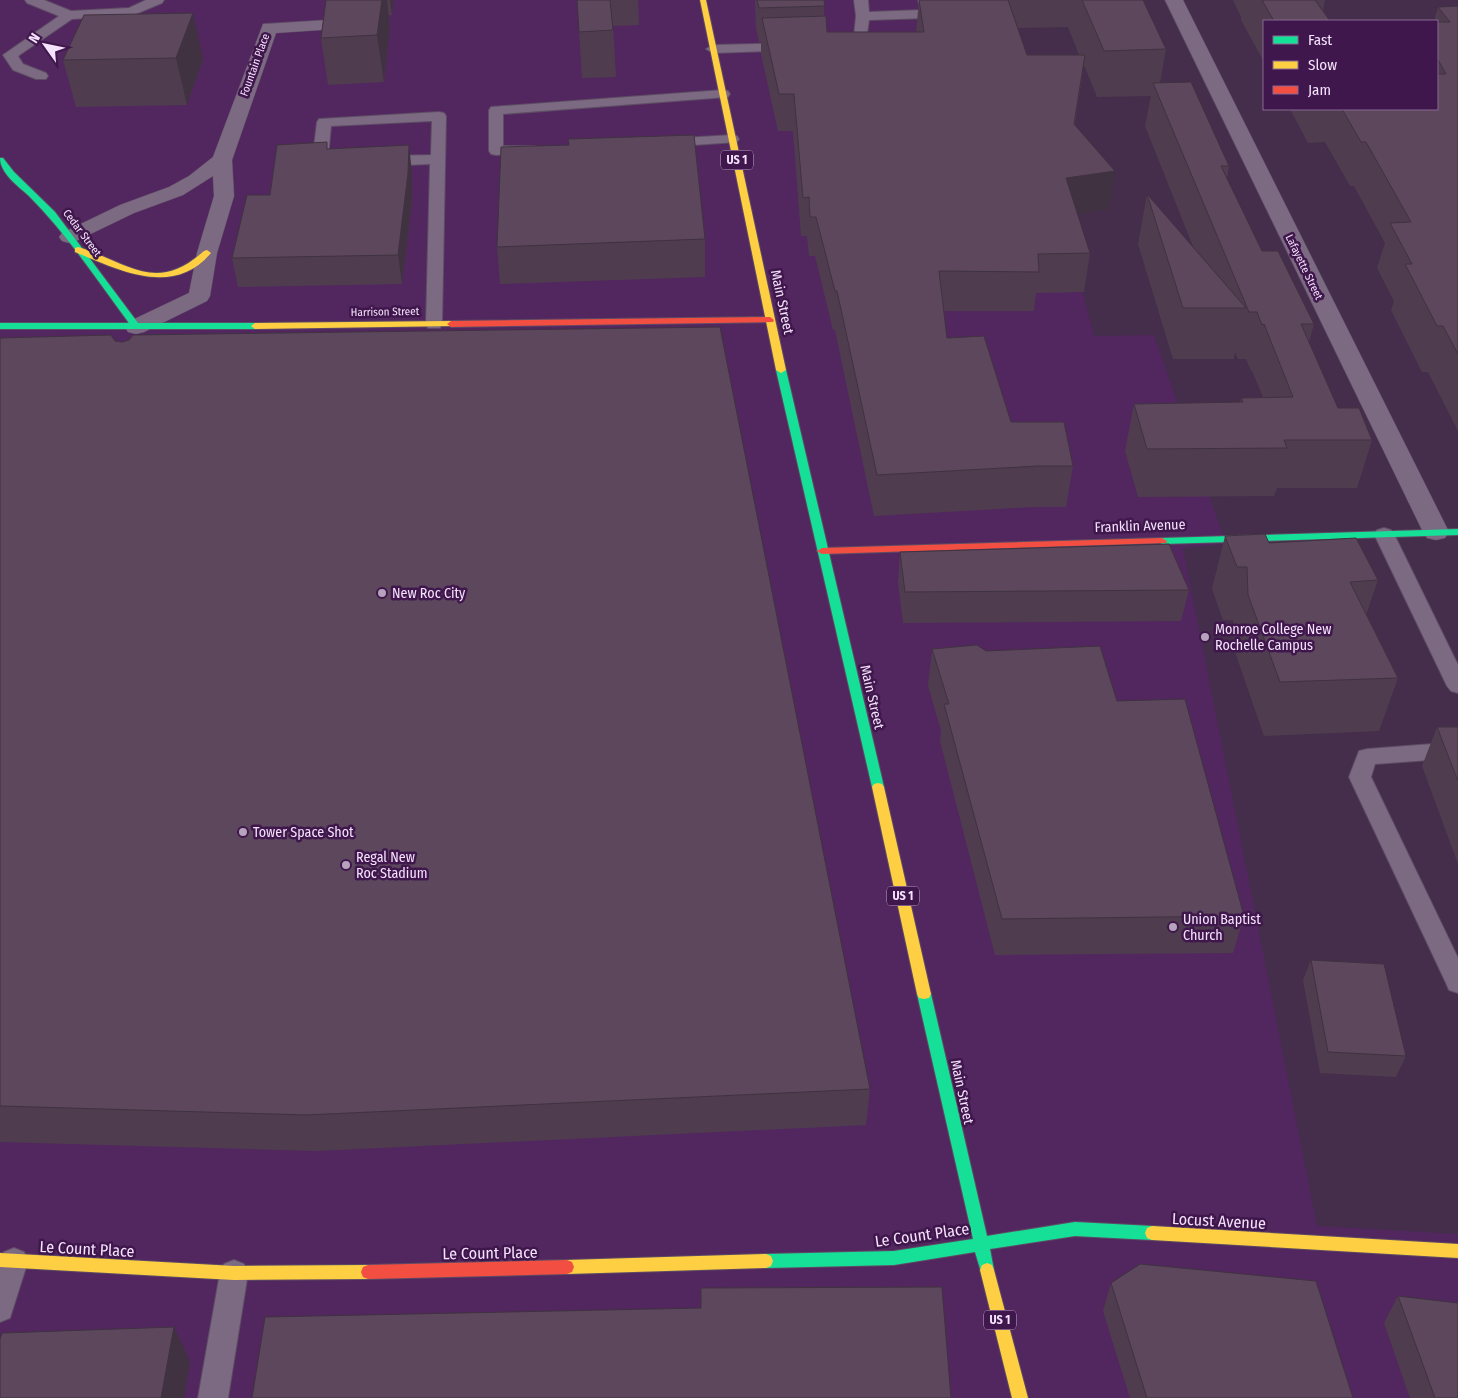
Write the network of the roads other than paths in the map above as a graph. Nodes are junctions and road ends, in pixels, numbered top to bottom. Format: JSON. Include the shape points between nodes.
{"nodes":[{"id":1,"x":32,"y":0,"type":"edge"},
{"id":2,"x":157,"y":0,"type":"edge"},
{"id":3,"x":703,"y":0,"type":"edge"},
{"id":4,"x":861,"y":0,"type":"edge"},
{"id":5,"x":925,"y":0,"type":"edge"},
{"id":6,"x":1174,"y":0,"type":"edge"},
{"id":7,"x":69,"y":15,"type":"junction"},
{"id":8,"x":863,"y":16,"type":"junction"},
{"id":9,"x":380,"y":22,"type":"edge"},
{"id":10,"x":824,"y":46,"type":"edge"},
{"id":11,"x":805,"y":47,"type":"edge"},
{"id":12,"x":713,"y":48,"type":"junction"},
{"id":13,"x":41,"y":76,"type":"dead end"},
{"id":14,"x":722,"y":94,"type":"junction"},
{"id":15,"x":732,"y":139,"type":"junction"},
{"id":16,"x":652,"y":144,"type":"edge"},
{"id":17,"x":545,"y":149,"type":"edge"},
{"id":18,"x":437,"y":159,"type":"junction"},
{"id":19,"x":0,"y":160,"type":"edge"},
{"id":20,"x":222,"y":160,"type":"junction"},
{"id":21,"x":369,"y":161,"type":"edge"},
{"id":22,"x":339,"y":163,"type":"edge"},
{"id":23,"x":74,"y":244,"type":"junction"},
{"id":24,"x":207,"y":254,"type":"junction"},
{"id":25,"x":770,"y":320,"type":"junction"},
{"id":26,"x":434,"y":324,"type":"junction"},
{"id":27,"x":0,"y":326,"type":"edge"},
{"id":28,"x":135,"y":336,"type":"junction"},
{"id":29,"x":1436,"y":532,"type":"junction"},
{"id":30,"x":1458,"y":532,"type":"edge"},
{"id":31,"x":1384,"y":534,"type":"junction"},
{"id":32,"x":822,"y":551,"type":"junction"},
{"id":33,"x":1458,"y":686,"type":"edge"},
{"id":34,"x":1458,"y":750,"type":"edge"},
{"id":35,"x":1458,"y":983,"type":"edge"},
{"id":36,"x":980,"y":1243,"type":"junction"},
{"id":37,"x":1458,"y":1251,"type":"edge"},
{"id":38,"x":7,"y":1261,"type":"edge"},
{"id":39,"x":234,"y":1273,"type":"junction"},
{"id":40,"x":0,"y":1309,"type":"edge"},
{"id":41,"x":213,"y":1398,"type":"edge"},
{"id":42,"x":1020,"y":1398,"type":"edge"}],
"edges":[{"from":1,"to":7,"type":"lane"},
{"from":2,"to":7,"type":"lane","via":[[131,12]]},
{"from":3,"to":12,"type":"street","name":"Main Street","number":"US 1"},
{"from":4,"to":8,"type":"lane"},
{"from":5,"to":8,"type":"lane","via":[[928,14]]},
{"from":6,"to":29,"type":"street","name":"Lafayette Street"},
{"from":7,"to":13,"type":"lane","via":[[10,55],[18,67]]},
{"from":8,"to":10,"type":"lane","via":[[861,38],[842,46]]},
{"from":9,"to":20,"type":"street","name":"Fountain Place","via":[[268,28]]},
{"from":11,"to":12,"type":"lane"},
{"from":12,"to":14,"type":"street","name":"Main Street","number":"US 1"},
{"from":14,"to":15,"type":"street","name":"Main Street","number":"US 1"},
{"from":14,"to":17,"type":"lane","via":[[496,110],[496,151]]},
{"from":15,"to":16,"type":"lane"},
{"from":15,"to":25,"type":"street","name":"Main Street","number":"US 1"},
{"from":18,"to":21,"type":"lane"},
{"from":18,"to":22,"type":"lane","via":[[439,116],[324,122],[320,163]]},
{"from":18,"to":26,"type":"lane"},
{"from":19,"to":23,"type":"street","name":"Cedar Street","via":[[52,214]]},
{"from":20,"to":23,"type":"street","via":[[196,180],[127,209]]},
{"from":20,"to":24,"type":"street","name":"Fountain Place","via":[[224,196]]},
{"from":23,"to":24,"type":"street","via":[[153,275],[179,273]]},
{"from":23,"to":28,"type":"street","name":"Cedar Street"},
{"from":24,"to":28,"type":"street","name":"Fountain Place","via":[[199,296]]},
{"from":25,"to":26,"type":"street","name":"Harrison Street"},
{"from":25,"to":32,"type":"street","name":"Main Street","number":"US 1"},
{"from":26,"to":28,"type":"street","name":"Harrison Street"},
{"from":27,"to":28,"type":"street","name":"Harrison Street"},
{"from":29,"to":30,"type":"street","name":"Franklin Avenue"},
{"from":29,"to":31,"type":"street","name":"Franklin Avenue"},
{"from":31,"to":32,"type":"street","name":"Franklin Avenue"},
{"from":31,"to":33,"type":"lane"},
{"from":32,"to":36,"type":"street","name":"Main Street","number":"US 1"},
{"from":34,"to":35,"type":"lane","via":[[1368,757],[1360,777]]},
{"from":36,"to":37,"type":"street","name":"Locust Avenue","via":[[1075,1229]]},
{"from":36,"to":39,"type":"street","name":"Le Count Place","via":[[894,1258]]},
{"from":36,"to":42,"type":"street","name":"Main Street","number":"US 1"},
{"from":38,"to":39,"type":"street","name":"Le Count Place"},
{"from":38,"to":40,"type":"lane"},
{"from":39,"to":41,"type":"lane"}]}
